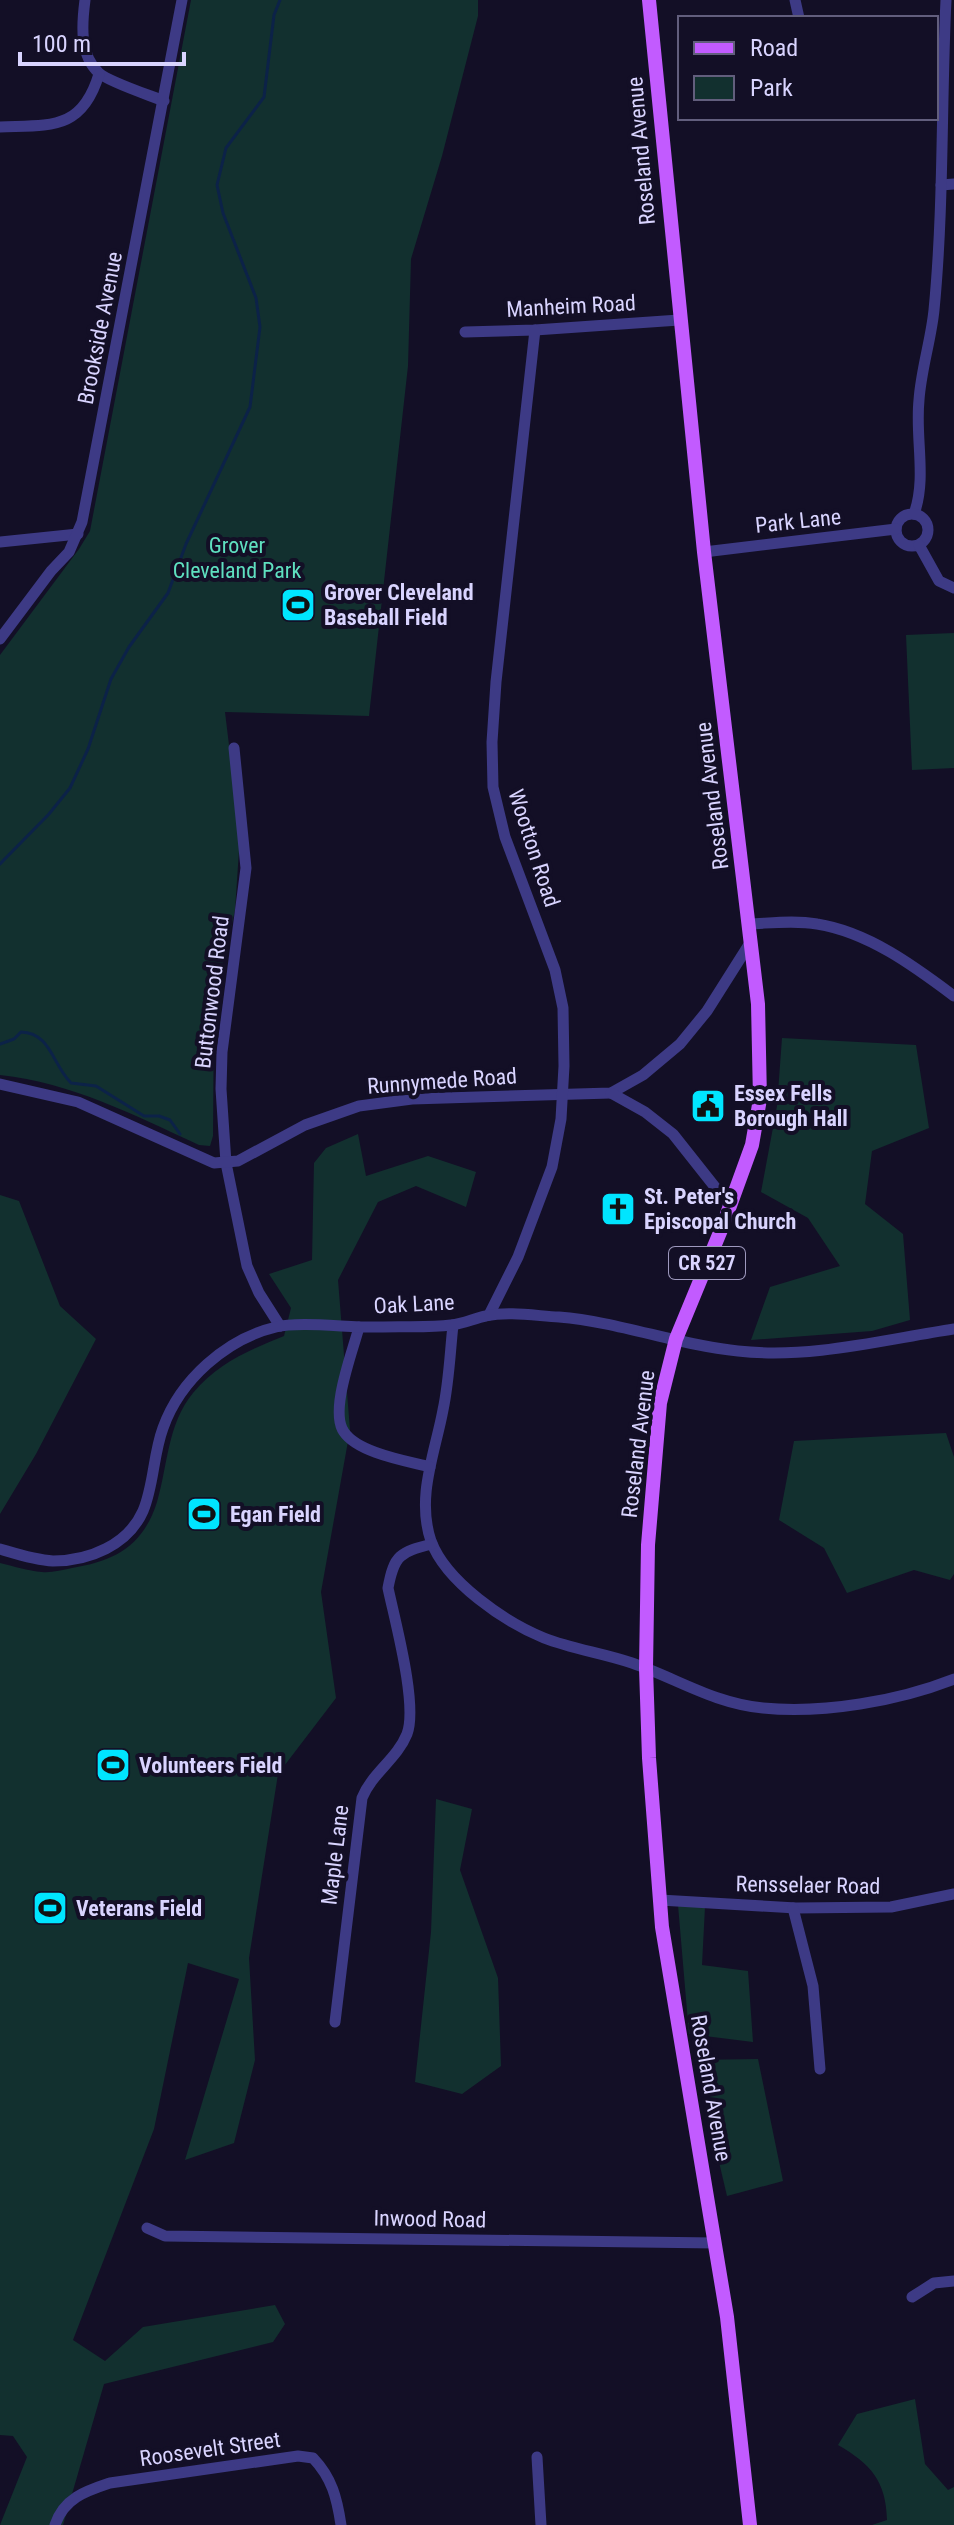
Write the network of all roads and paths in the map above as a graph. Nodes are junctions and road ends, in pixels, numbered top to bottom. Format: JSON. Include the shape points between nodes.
{"nodes":[{"id":1,"x":85,"y":0,"type":"edge"},
{"id":2,"x":182,"y":0,"type":"edge"},
{"id":3,"x":649,"y":0,"type":"edge"},
{"id":4,"x":946,"y":0,"type":"edge"},
{"id":5,"x":99,"y":74,"type":"junction"},
{"id":6,"x":164,"y":101,"type":"junction"},
{"id":7,"x":0,"y":127,"type":"edge"},
{"id":8,"x":954,"y":184,"type":"edge"},
{"id":9,"x":941,"y":185,"type":"junction"},
{"id":10,"x":679,"y":320,"type":"junction"},
{"id":11,"x":535,"y":330,"type":"junction"},
{"id":12,"x":465,"y":332,"type":"dead end"},
{"id":13,"x":914,"y":514,"type":"junction"},
{"id":14,"x":896,"y":529,"type":"junction"},
{"id":15,"x":78,"y":534,"type":"junction"},
{"id":16,"x":0,"y":542,"type":"edge"},
{"id":17,"x":919,"y":545,"type":"junction"},
{"id":18,"x":704,"y":552,"type":"junction"},
{"id":19,"x":954,"y":588,"type":"edge"},
{"id":20,"x":0,"y":639,"type":"edge"},
{"id":21,"x":234,"y":748,"type":"dead end"},
{"id":22,"x":749,"y":924,"type":"junction"},
{"id":23,"x":750,"y":943,"type":"junction"},
{"id":24,"x":954,"y":996,"type":"edge"},
{"id":25,"x":0,"y":1084,"type":"edge"},
{"id":26,"x":611,"y":1093,"type":"junction"},
{"id":27,"x":562,"y":1095,"type":"junction"},
{"id":28,"x":226,"y":1163,"type":"junction"},
{"id":29,"x":730,"y":1206,"type":"junction"},
{"id":30,"x":489,"y":1315,"type":"junction"},
{"id":31,"x":453,"y":1325,"type":"junction"},
{"id":32,"x":280,"y":1326,"type":"junction"},
{"id":33,"x":359,"y":1327,"type":"junction"},
{"id":34,"x":954,"y":1329,"type":"edge"},
{"id":35,"x":676,"y":1339,"type":"junction"},
{"id":36,"x":430,"y":1467,"type":"junction"},
{"id":37,"x":432,"y":1544,"type":"junction"},
{"id":38,"x":0,"y":1549,"type":"edge"},
{"id":39,"x":646,"y":1668,"type":"junction"},
{"id":40,"x":954,"y":1679,"type":"edge"},
{"id":41,"x":954,"y":1894,"type":"edge"},
{"id":42,"x":660,"y":1900,"type":"junction"},
{"id":43,"x":793,"y":1908,"type":"junction"},
{"id":44,"x":335,"y":2022,"type":"dead end"},
{"id":45,"x":820,"y":2069,"type":"dead end"},
{"id":46,"x":147,"y":2228,"type":"dead end"},
{"id":47,"x":715,"y":2243,"type":"junction"},
{"id":48,"x":954,"y":2281,"type":"edge"},
{"id":49,"x":912,"y":2297,"type":"dead end"},
{"id":50,"x":537,"y":2457,"type":"dead end"},
{"id":51,"x":55,"y":2525,"type":"edge"},
{"id":52,"x":341,"y":2525,"type":"edge"},
{"id":53,"x":541,"y":2525,"type":"edge"},
{"id":54,"x":750,"y":2525,"type":"edge"}],
"edges":[{"from":1,"to":5,"type":"street","via":[[85,46]]},
{"from":2,"to":6,"type":"street","name":"Brookside Avenue"},
{"from":3,"to":10,"type":"main road","name":"Roseland Avenue","number":"CR 527"},
{"from":4,"to":9,"type":"street"},
{"from":5,"to":6,"type":"street"},
{"from":5,"to":7,"type":"street","via":[[78,112],[56,125]]},
{"from":6,"to":15,"type":"street","name":"Brookside Avenue"},
{"from":8,"to":9,"type":"street"},
{"from":9,"to":13,"type":"street","via":[[934,313],[917,422],[921,496]]},
{"from":10,"to":11,"type":"street","name":"Manheim Road"},
{"from":10,"to":18,"type":"main road","name":"Roseland Avenue","number":"CR 527"},
{"from":11,"to":12,"type":"street","name":"Manheim Road"},
{"from":11,"to":27,"type":"street","name":"Wootton Road","via":[[496,682],[493,787],[505,837],[555,970],[563,1021]]},
{"from":13,"to":14,"type":"street","via":[[902,517]]},
{"from":13,"to":17,"type":"street","via":[[928,528]]},
{"from":14,"to":17,"type":"street","via":[[900,542]]},
{"from":14,"to":18,"type":"street","name":"Park Lane"},
{"from":15,"to":16,"type":"street"},
{"from":15,"to":20,"type":"street","name":"Brookside Avenue"},
{"from":17,"to":19,"type":"street","via":[[939,581]]},
{"from":18,"to":22,"type":"main road","name":"Roseland Avenue","number":"CR 527"},
{"from":21,"to":28,"type":"street","name":"Buttonwood Road","via":[[246,868],[222,1052]]},
{"from":22,"to":23,"type":"main road","name":"Roseland Avenue","number":"CR 527"},
{"from":22,"to":24,"type":"street","via":[[801,922],[847,932],[884,949]]},
{"from":23,"to":26,"type":"street","name":"Runnymede Road","via":[[680,1044]]},
{"from":23,"to":29,"type":"main road","name":"Roseland Avenue","number":"CR 527","via":[[758,1004],[760,1099],[752,1145]]},
{"from":25,"to":28,"type":"street","via":[[78,1102],[204,1160]]},
{"from":26,"to":27,"type":"street","name":"Runnymede Road"},
{"from":26,"to":29,"type":"street","via":[[673,1134]]},
{"from":27,"to":28,"type":"street","name":"Runnymede Road","via":[[412,1099],[359,1106],[323,1117]]},
{"from":27,"to":30,"type":"street","name":"Wootton Road","via":[[547,1183]]},
{"from":28,"to":32,"type":"street","name":"Buttonwood Road","via":[[247,1266]]},
{"from":29,"to":35,"type":"main road","name":"Roseland Avenue","number":"CR 527"},
{"from":30,"to":31,"type":"street","name":"Oak Lane"},
{"from":30,"to":35,"type":"street","name":"Oak Lane","via":[[602,1322]]},
{"from":31,"to":33,"type":"street","name":"Oak Lane"},
{"from":31,"to":36,"type":"street","via":[[444,1409]]},
{"from":32,"to":33,"type":"street","name":"Oak Lane"},
{"from":32,"to":38,"type":"street","name":"Oak Lane","via":[[234,1345],[186,1384],[162,1430],[144,1510],[122,1539],[95,1554],[60,1560]]},
{"from":33,"to":36,"type":"street","via":[[338,1405],[344,1433],[382,1455]]},
{"from":34,"to":35,"type":"street","name":"Oak Lane","via":[[791,1353],[735,1351]]},
{"from":35,"to":39,"type":"main road","name":"Roseland Avenue","number":"CR 527","via":[[660,1403],[648,1545]]},
{"from":36,"to":37,"type":"street","via":[[425,1497]]},
{"from":37,"to":39,"type":"street","via":[[456,1578],[522,1626],[544,1638]]},
{"from":37,"to":44,"type":"street","name":"Maple Lane","via":[[406,1551],[391,1572],[388,1588],[411,1709],[408,1732],[362,1798]]},
{"from":39,"to":40,"type":"street","via":[[702,1694],[763,1708],[848,1705]]},
{"from":39,"to":42,"type":"main road","name":"Roseland Avenue","number":"CR 527"},
{"from":41,"to":43,"type":"street","name":"Rensselaer Road","via":[[891,1907]]},
{"from":42,"to":43,"type":"street","name":"Rensselaer Road"},
{"from":42,"to":47,"type":"main road","name":"Roseland Avenue","number":"CR 527"},
{"from":43,"to":45,"type":"street","via":[[813,1986]]},
{"from":46,"to":47,"type":"street","name":"Inwood Road","via":[[165,2236]]},
{"from":47,"to":54,"type":"main road","name":"Roseland Avenue","number":"CR 527"},
{"from":48,"to":49,"type":"street","via":[[934,2283]]},
{"from":50,"to":53,"type":"street"},
{"from":51,"to":52,"type":"street","name":"Roosevelt Street","via":[[71,2500],[110,2483],[298,2456],[313,2458],[324,2469]]}]}
